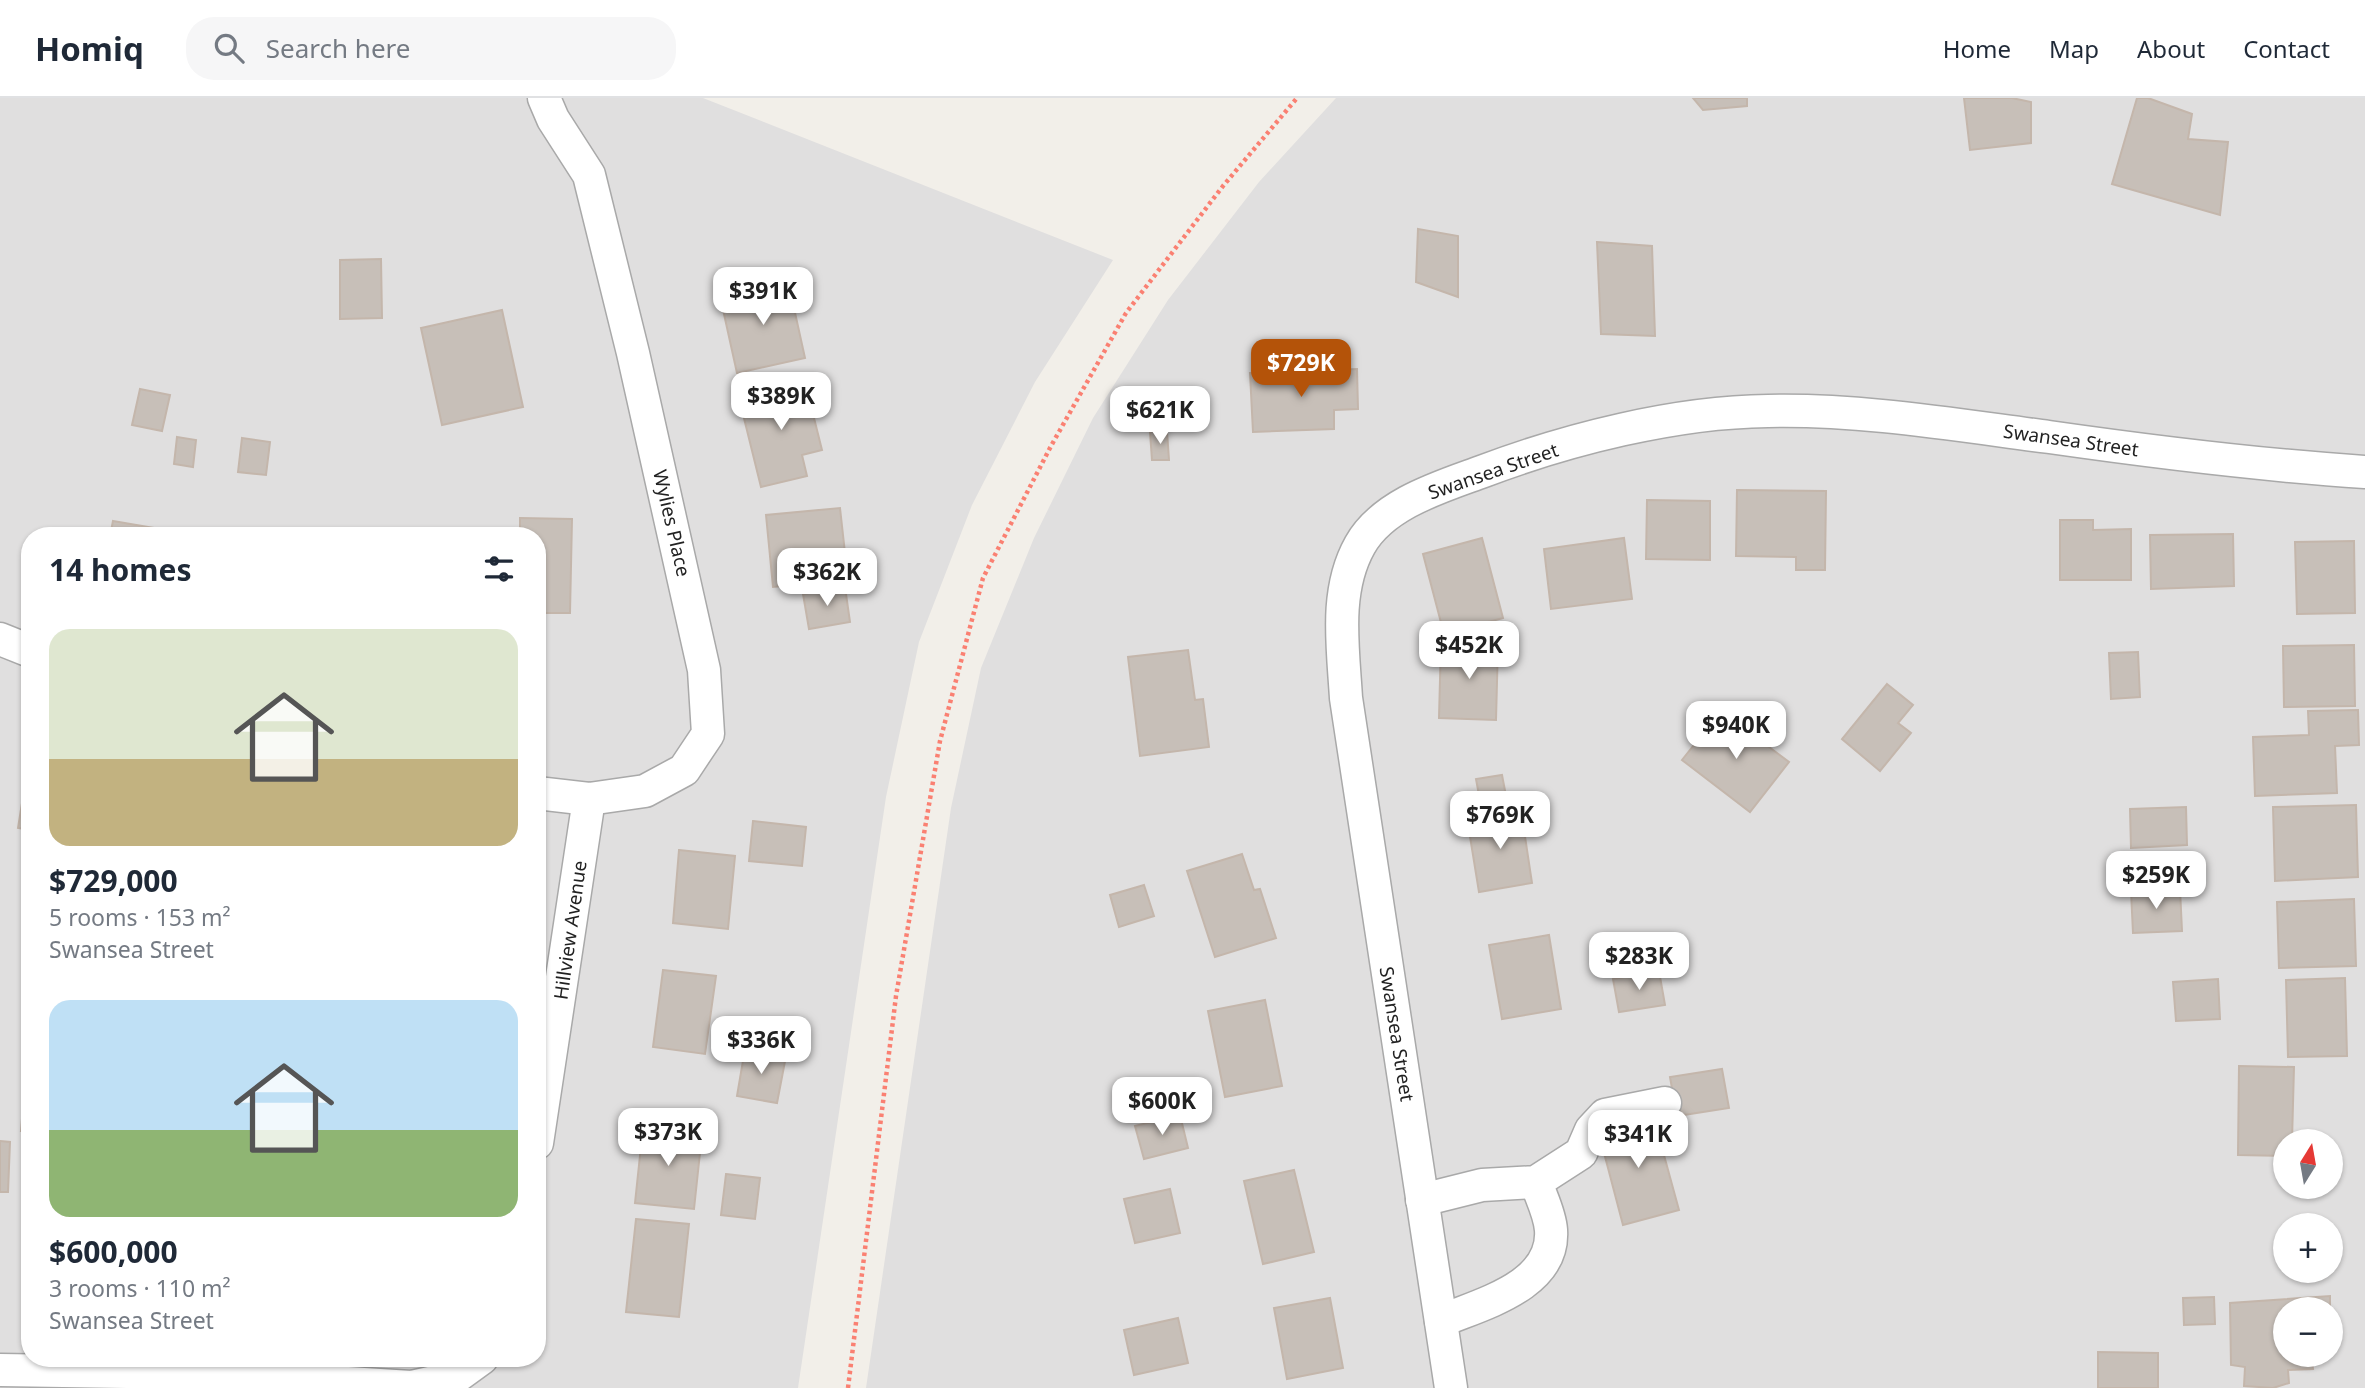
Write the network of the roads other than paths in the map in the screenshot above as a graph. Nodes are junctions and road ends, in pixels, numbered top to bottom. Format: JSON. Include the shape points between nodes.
{"nodes":[{"id":1,"x":544,"y":98,"type":"edge"},
{"id":2,"x":2365,"y":472,"type":"edge"},
{"id":3,"x":0,"y":639,"type":"edge"},
{"id":4,"x":21,"y":647,"type":"edge"},
{"id":5,"x":546,"y":794,"type":"edge"},
{"id":6,"x":589,"y":799,"type":"junction"},
{"id":7,"x":546,"y":1083,"type":"edge"},
{"id":8,"x":1665,"y":1103,"type":"dead end"},
{"id":9,"x":1536,"y":1182,"type":"junction"},
{"id":10,"x":1422,"y":1200,"type":"junction"},
{"id":11,"x":1441,"y":1321,"type":"junction"},
{"id":12,"x":470,"y":1367,"type":"edge"},
{"id":13,"x":0,"y":1370,"type":"edge"},
{"id":14,"x":300,"y":1384,"type":"edge"},
{"id":15,"x":1451,"y":1388,"type":"edge"}],
"edges":[{"from":1,"to":6,"type":"street","name":"Wylies Place","via":[[589,174],[704,670],[708,734],[684,770],[645,791]]},
{"from":2,"to":10,"type":"street","name":"Swansea Street","via":[[2181,455],[1939,422],[1768,411],[1682,419],[1535,454],[1433,490],[1382,520],[1362,542],[1350,569],[1342,641],[1346,698]]},
{"from":3,"to":4,"type":"street"},
{"from":5,"to":6,"type":"street","name":"Wylies Place"},
{"from":6,"to":7,"type":"street","name":"Hillview Avenue"},
{"from":8,"to":9,"type":"street","via":[[1605,1115],[1591,1130],[1581,1153]]},
{"from":9,"to":10,"type":"street","via":[[1482,1185]]},
{"from":9,"to":11,"type":"street","via":[[1551,1229],[1548,1254],[1520,1288]]},
{"from":10,"to":11,"type":"street","name":"Swansea Street"},
{"from":11,"to":15,"type":"street","name":"Swansea Street"},
{"from":12,"to":14,"type":"street","via":[[456,1377],[411,1387]]},
{"from":13,"to":14,"type":"street","via":[[190,1373]]}]}
